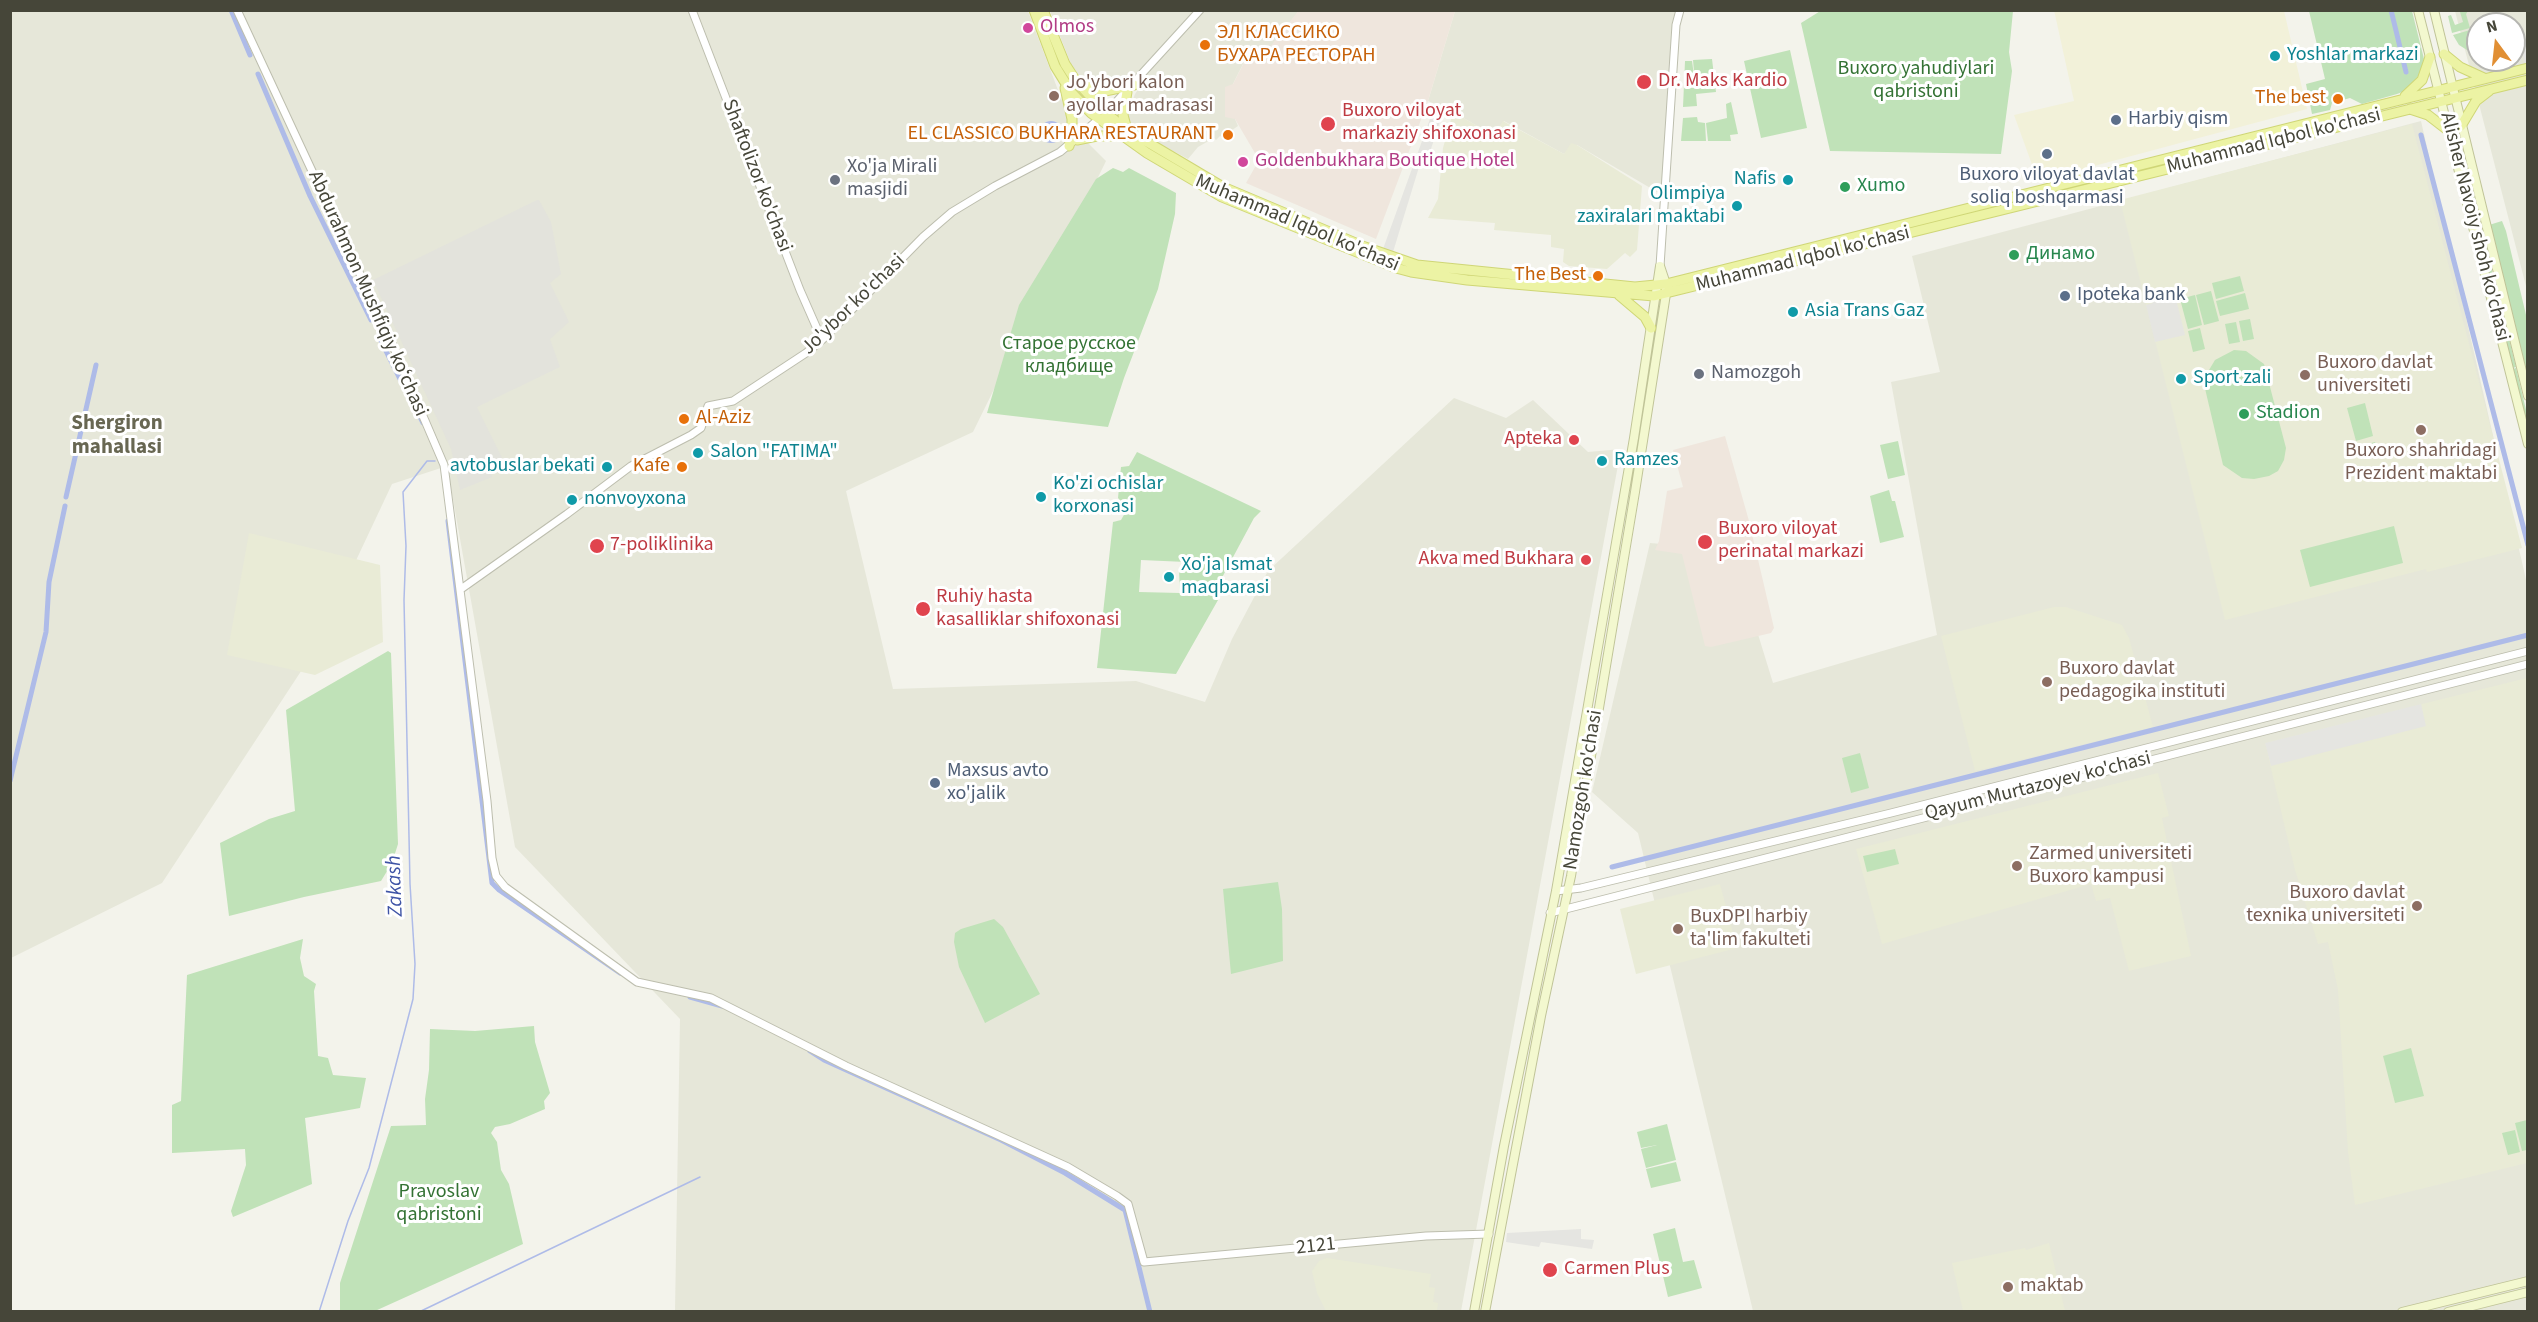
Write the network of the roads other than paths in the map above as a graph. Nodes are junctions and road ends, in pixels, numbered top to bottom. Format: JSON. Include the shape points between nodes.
{"nodes":[{"id":1,"x":237,"y":10,"type":"edge"},
{"id":2,"x":692,"y":10,"type":"edge"},
{"id":3,"x":1034,"y":10,"type":"edge"},
{"id":4,"x":1043,"y":10,"type":"edge"},
{"id":5,"x":1200,"y":10,"type":"edge"},
{"id":6,"x":1680,"y":10,"type":"edge"},
{"id":7,"x":2418,"y":10,"type":"edge"},
{"id":8,"x":2434,"y":10,"type":"edge"},
{"id":9,"x":2444,"y":54,"type":"junction"},
{"id":10,"x":2430,"y":57,"type":"junction"},
{"id":11,"x":2528,"y":68,"type":"edge"},
{"id":12,"x":2484,"y":78,"type":"junction"},
{"id":13,"x":1063,"y":80,"type":"junction"},
{"id":14,"x":2528,"y":80,"type":"edge"},
{"id":15,"x":1076,"y":81,"type":"junction"},
{"id":16,"x":2452,"y":86,"type":"junction"},
{"id":17,"x":1130,"y":88,"type":"junction"},
{"id":18,"x":2494,"y":88,"type":"junction"},
{"id":19,"x":2439,"y":89,"type":"junction"},
{"id":20,"x":2455,"y":98,"type":"junction"},
{"id":21,"x":2401,"y":99,"type":"junction"},
{"id":22,"x":2442,"y":101,"type":"junction"},
{"id":23,"x":2408,"y":109,"type":"junction"},
{"id":24,"x":1106,"y":113,"type":"junction"},
{"id":25,"x":1098,"y":120,"type":"junction"},
{"id":26,"x":2462,"y":126,"type":"junction"},
{"id":27,"x":2450,"y":132,"type":"junction"},
{"id":28,"x":1124,"y":133,"type":"junction"},
{"id":29,"x":1073,"y":143,"type":"junction"},
{"id":30,"x":1660,"y":266,"type":"junction"},
{"id":31,"x":1666,"y":284,"type":"junction"},
{"id":32,"x":1655,"y":286,"type":"junction"},
{"id":33,"x":1617,"y":294,"type":"junction"},
{"id":34,"x":1666,"y":294,"type":"junction"},
{"id":35,"x":1654,"y":296,"type":"junction"},
{"id":36,"x":1651,"y":328,"type":"junction"},
{"id":37,"x":822,"y":340,"type":"junction"},
{"id":38,"x":2528,"y":396,"type":"edge"},
{"id":39,"x":2528,"y":444,"type":"edge"},
{"id":40,"x":1610,"y":580,"type":"junction"},
{"id":41,"x":1619,"y":586,"type":"junction"},
{"id":42,"x":460,"y":589,"type":"junction"},
{"id":43,"x":2528,"y":651,"type":"edge"},
{"id":44,"x":2528,"y":664,"type":"edge"},
{"id":45,"x":2229,"y":728,"type":"junction"},
{"id":46,"x":2211,"y":732,"type":"junction"},
{"id":47,"x":2232,"y":739,"type":"junction"},
{"id":48,"x":2214,"y":743,"type":"junction"},
{"id":49,"x":1841,"y":825,"type":"junction"},
{"id":50,"x":1844,"y":836,"type":"junction"},
{"id":51,"x":1567,"y":889,"type":"junction"},
{"id":52,"x":1556,"y":891,"type":"junction"},
{"id":53,"x":1562,"y":910,"type":"junction"},
{"id":54,"x":1550,"y":913,"type":"junction"},
{"id":55,"x":1489,"y":1234,"type":"junction"},
{"id":56,"x":1144,"y":1262,"type":"joint"},
{"id":57,"x":2528,"y":1281,"type":"edge"},
{"id":58,"x":2528,"y":1292,"type":"edge"},
{"id":59,"x":1474,"y":1311,"type":"edge"},
{"id":60,"x":1485,"y":1311,"type":"edge"},
{"id":61,"x":2403,"y":1311,"type":"edge"},
{"id":62,"x":2448,"y":1311,"type":"edge"}],
"edges":[{"from":1,"to":42,"type":"street","name":"Abdurahmon Mushfiqiy koʻchasi","via":[[387,332],[444,465]]},
{"from":2,"to":37,"type":"street","name":"Shaftolizor ko'chasi"},
{"from":3,"to":13,"type":"main road"},
{"from":4,"to":15,"type":"main road","name":"Muhammad Iqbol ko'chasi"},
{"from":5,"to":17,"type":"street","name":"Jo'ybor ko'chasi"},
{"from":6,"to":30,"type":"street","name":"Namozgoh ko'chasi"},
{"from":7,"to":10,"type":"main road","name":"Alisher Navoiy shoh ko'chasi"},
{"from":8,"to":9,"type":"main road","name":"Alisher Navoiy shoh ko'chasi"},
{"from":9,"to":12,"type":"main road","via":[[2457,66]]},
{"from":9,"to":16,"type":"main road","name":"Alisher Navoiy shoh ko'chasi"},
{"from":10,"to":19,"type":"main road","name":"Alisher Navoiy shoh ko'chasi"},
{"from":10,"to":21,"type":"main road","via":[[2422,80]]},
{"from":11,"to":12,"type":"main road","name":"Muhammad Iqbol ko'chasi"},
{"from":12,"to":16,"type":"main road","name":"Muhammad Iqbol ko'chasi"},
{"from":13,"to":25,"type":"main road","name":"Muhammad Iqbol ko'chasi"},
{"from":13,"to":29,"type":"main road"},
{"from":14,"to":18,"type":"main road","name":"Muhammad Iqbol ko'chasi"},
{"from":15,"to":17,"type":"main road","via":[[1105,91]]},
{"from":15,"to":24,"type":"main road","name":"Muhammad Iqbol ko'chasi"},
{"from":16,"to":19,"type":"main road","name":"Muhammad Iqbol ko'chasi"},
{"from":16,"to":20,"type":"main road","name":"Alisher Navoiy shoh ko'chasi"},
{"from":17,"to":24,"type":"street","name":"Jo'ybor ko'chasi"},
{"from":17,"to":28,"type":"main road","via":[[1123,114]]},
{"from":18,"to":20,"type":"main road","name":"Muhammad Iqbol ko'chasi"},
{"from":18,"to":26,"type":"main road","via":[[2476,101]]},
{"from":19,"to":21,"type":"main road","name":"Muhammad Iqbol ko'chasi"},
{"from":19,"to":22,"type":"main road","name":"Alisher Navoiy shoh ko'chasi"},
{"from":20,"to":22,"type":"main road","name":"Muhammad Iqbol ko'chasi"},
{"from":20,"to":26,"type":"main road","name":"Alisher Navoiy shoh ko'chasi"},
{"from":21,"to":31,"type":"main road","name":"Muhammad Iqbol ko'chasi"},
{"from":22,"to":23,"type":"main road","name":"Muhammad Iqbol ko'chasi"},
{"from":22,"to":27,"type":"main road","name":"Alisher Navoiy shoh ko'chasi"},
{"from":23,"to":27,"type":"main road","via":[[2428,115]]},
{"from":23,"to":34,"type":"main road","name":"Muhammad Iqbol ko'chasi"},
{"from":24,"to":25,"type":"main road","name":"Jo'ybor ko'chasi"},
{"from":24,"to":28,"type":"main road","name":"Muhammad Iqbol ko'chasi"},
{"from":25,"to":28,"type":"main road","name":"Muhammad Iqbol ko'chasi"},
{"from":25,"to":29,"type":"street","name":"Jo'ybor ko'chasi"},
{"from":26,"to":38,"type":"main road","name":"Alisher Navoiy shoh ko'chasi"},
{"from":27,"to":39,"type":"main road","name":"Alisher Navoiy shoh ko'chasi"},
{"from":28,"to":29,"type":"main road"},
{"from":28,"to":32,"type":"main road","name":"Muhammad Iqbol ko'chasi","via":[[1222,187],[1417,265]]},
{"from":28,"to":33,"type":"main road","name":"Muhammad Iqbol ko'chasi","via":[[1222,197],[1396,268],[1467,280]]},
{"from":29,"to":37,"type":"street","name":"Jo'ybor ko'chasi","via":[[952,212]]},
{"from":30,"to":31,"type":"main road","name":"Namozgoh ko'chasi"},
{"from":30,"to":32,"type":"main road","name":"Namozgoh ko'chasi"},
{"from":31,"to":32,"type":"main road","name":"Muhammad Iqbol ko'chasi"},
{"from":31,"to":34,"type":"main road","name":"Namozgoh ko'chasi"},
{"from":32,"to":35,"type":"main road","name":"Namozgoh ko'chasi"},
{"from":33,"to":35,"type":"main road","name":"Muhammad Iqbol ko'chasi"},
{"from":33,"to":36,"type":"main road","via":[[1643,315]]},
{"from":34,"to":35,"type":"main road","name":"Muhammad Iqbol ko'chasi"},
{"from":34,"to":41,"type":"main road","name":"Namozgoh ko'chasi"},
{"from":35,"to":36,"type":"main road","name":"Namozgoh ko'chasi"},
{"from":36,"to":40,"type":"main road","name":"Namozgoh ko'chasi"},
{"from":37,"to":42,"type":"street","name":"Jo'ybor ko'chasi","via":[[733,401],[708,406],[701,428],[631,466]]},
{"from":40,"to":41,"type":"main road"},
{"from":40,"to":52,"type":"main road","name":"Namozgoh ko'chasi"},
{"from":41,"to":51,"type":"main road","name":"Namozgoh ko'chasi"},
{"from":42,"to":56,"type":"street","name":"Abdurahmon Mushfiqiy koʻchasi","via":[[492,858],[496,876],[505,887],[637,982],[711,998],[846,1066],[1068,1167],[1128,1204]]},
{"from":43,"to":45,"type":"street","name":"Qayum Murtazoyev ko'chasi"},
{"from":44,"to":47,"type":"street","name":"Qayum Murtazoyev ko'chasi"},
{"from":45,"to":46,"type":"street","name":"Qayum Murtazoyev ko'chasi"},
{"from":45,"to":47,"type":"street"},
{"from":46,"to":48,"type":"street"},
{"from":46,"to":49,"type":"street","name":"Qayum Murtazoyev ko'chasi"},
{"from":47,"to":48,"type":"street","name":"Qayum Murtazoyev ko'chasi"},
{"from":48,"to":50,"type":"street","name":"Qayum Murtazoyev ko'chasi"},
{"from":49,"to":50,"type":"street"},
{"from":49,"to":51,"type":"street","name":"Qayum Murtazoyev ko'chasi"},
{"from":50,"to":53,"type":"street","name":"Qayum Murtazoyev ko'chasi"},
{"from":51,"to":52,"type":"street","name":"Qayum Murtazoyev ko'chasi"},
{"from":51,"to":53,"type":"main road","name":"Namozgoh ko'chasi"},
{"from":52,"to":54,"type":"main road","name":"Namozgoh ko'chasi"},
{"from":53,"to":54,"type":"street","name":"Qayum Murtazoyev ko'chasi"},
{"from":53,"to":60,"type":"main road","name":"Namozgoh ko'chasi"},
{"from":54,"to":55,"type":"main road","name":"Namozgoh ko'chasi"},
{"from":55,"to":56,"type":"street","name":"2121","via":[[1426,1236]]},
{"from":55,"to":59,"type":"main road","name":"Namozgoh ko'chasi"},
{"from":57,"to":61,"type":"main road"},
{"from":58,"to":62,"type":"main road"}]}
